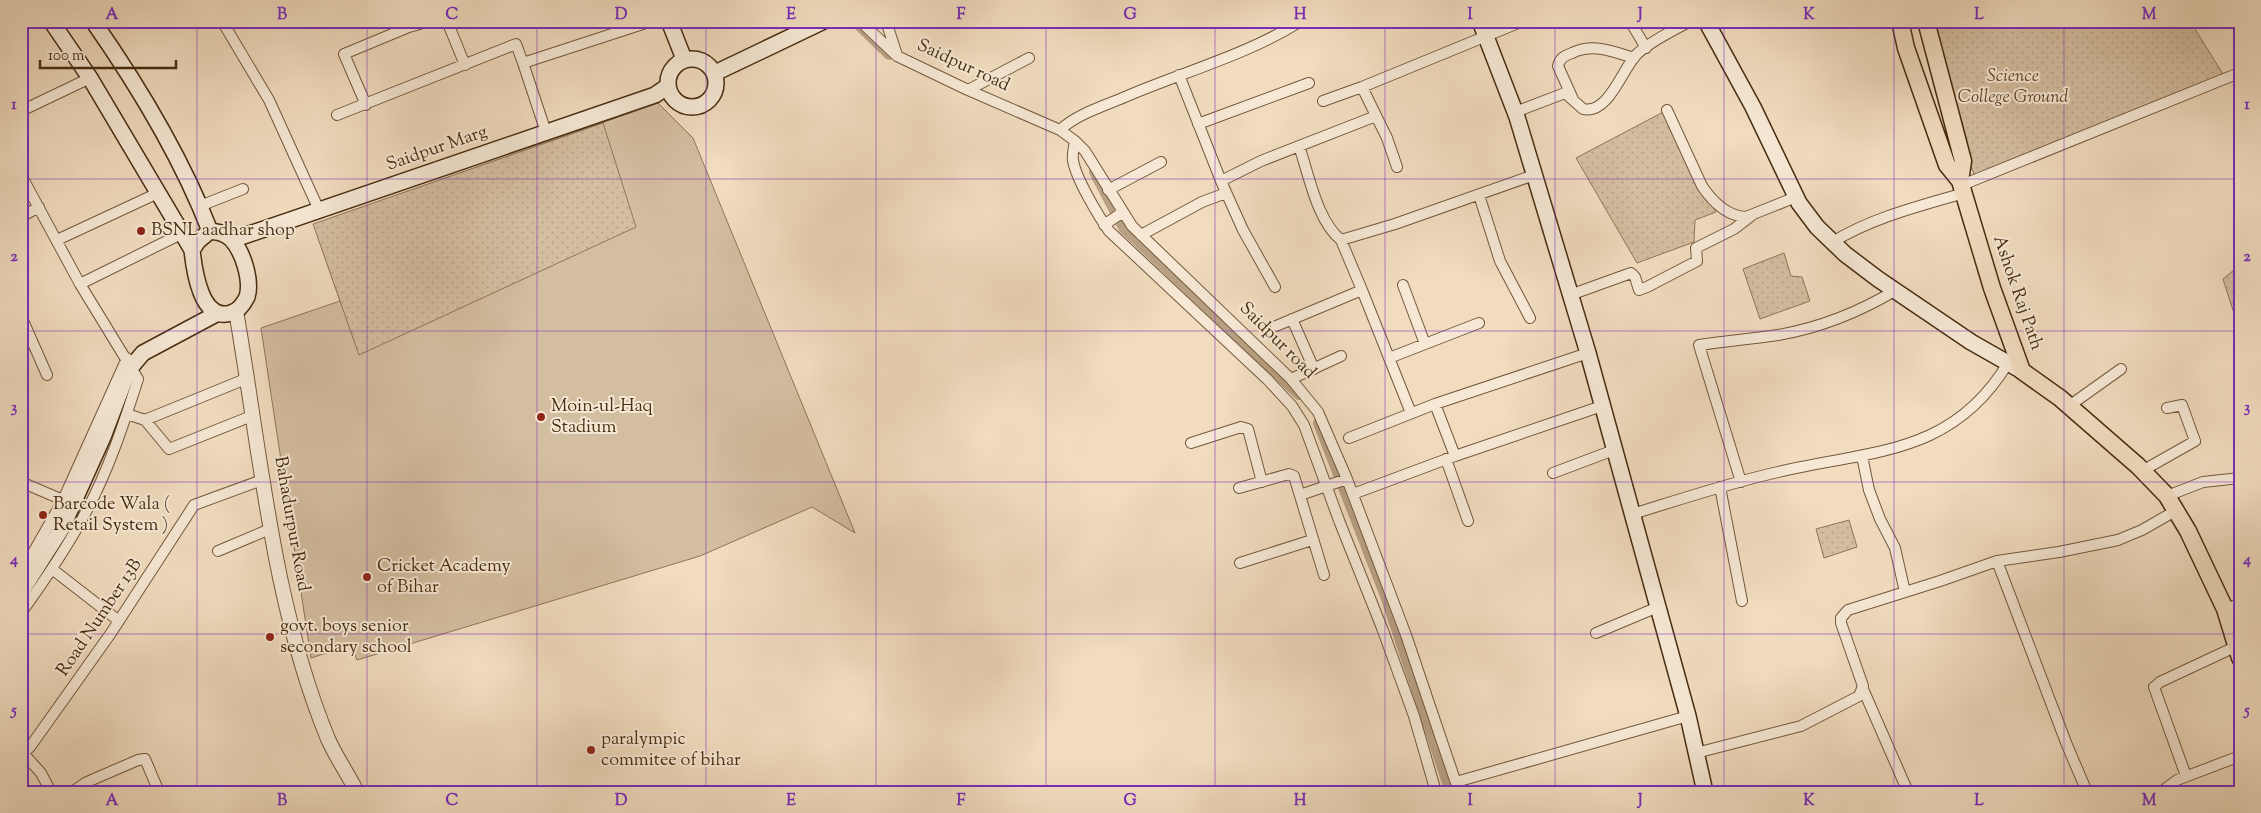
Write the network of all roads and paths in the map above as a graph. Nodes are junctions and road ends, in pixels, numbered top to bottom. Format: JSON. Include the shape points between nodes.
{"nodes":[{"id":1,"x":51,"y":21,"type":"edge"},
{"id":2,"x":93,"y":21,"type":"edge"},
{"id":3,"x":222,"y":21,"type":"edge"},
{"id":4,"x":430,"y":21,"type":"edge"},
{"id":5,"x":448,"y":21,"type":"edge"},
{"id":6,"x":652,"y":21,"type":"edge"},
{"id":7,"x":669,"y":21,"type":"edge"},
{"id":8,"x":824,"y":21,"type":"edge"},
{"id":9,"x":860,"y":21,"type":"edge"},
{"id":10,"x":886,"y":21,"type":"edge"},
{"id":11,"x":1301,"y":21,"type":"edge"},
{"id":12,"x":1480,"y":21,"type":"edge"},
{"id":13,"x":1523,"y":21,"type":"edge"},
{"id":14,"x":1630,"y":21,"type":"edge"},
{"id":15,"x":1690,"y":21,"type":"edge"},
{"id":16,"x":1706,"y":21,"type":"edge"},
{"id":17,"x":1900,"y":21,"type":"edge"},
{"id":18,"x":1926,"y":21,"type":"edge"},
{"id":19,"x":408,"y":24,"type":"edge"},
{"id":20,"x":1486,"y":36,"type":"junction"},
{"id":21,"x":1646,"y":48,"type":"junction"},
{"id":22,"x":897,"y":56,"type":"junction"},
{"id":23,"x":1030,"y":58,"type":"dead end"},
{"id":24,"x":1634,"y":58,"type":"junction"},
{"id":25,"x":684,"y":59,"type":"junction"},
{"id":26,"x":523,"y":63,"type":"junction"},
{"id":27,"x":465,"y":65,"type":"junction"},
{"id":28,"x":715,"y":73,"type":"junction"},
{"id":29,"x":1178,"y":75,"type":"junction"},
{"id":30,"x":2238,"y":75,"type":"edge"},
{"id":31,"x":90,"y":78,"type":"junction"},
{"id":32,"x":1310,"y":83,"type":"dead end"},
{"id":33,"x":1362,"y":87,"type":"junction"},
{"id":34,"x":968,"y":90,"type":"junction"},
{"id":35,"x":670,"y":92,"type":"junction"},
{"id":36,"x":1573,"y":99,"type":"junction"},
{"id":37,"x":1323,"y":100,"type":"dead end"},
{"id":38,"x":366,"y":105,"type":"junction"},
{"id":39,"x":1667,"y":110,"type":"dead end"},
{"id":40,"x":21,"y":111,"type":"edge"},
{"id":41,"x":1515,"y":112,"type":"junction"},
{"id":42,"x":337,"y":115,"type":"dead end"},
{"id":43,"x":1376,"y":116,"type":"junction"},
{"id":44,"x":1198,"y":124,"type":"junction"},
{"id":45,"x":1060,"y":130,"type":"junction"},
{"id":46,"x":546,"y":132,"type":"junction"},
{"id":47,"x":1075,"y":141,"type":"junction"},
{"id":48,"x":1299,"y":146,"type":"junction"},
{"id":49,"x":1161,"y":162,"type":"dead end"},
{"id":50,"x":1397,"y":167,"type":"dead end"},
{"id":51,"x":21,"y":175,"type":"edge"},
{"id":52,"x":1534,"y":175,"type":"junction"},
{"id":53,"x":1221,"y":181,"type":"junction"},
{"id":54,"x":1962,"y":186,"type":"junction"},
{"id":55,"x":243,"y":189,"type":"dead end"},
{"id":56,"x":1108,"y":190,"type":"junction"},
{"id":57,"x":158,"y":193,"type":"junction"},
{"id":58,"x":1226,"y":193,"type":"junction"},
{"id":59,"x":1479,"y":195,"type":"junction"},
{"id":60,"x":1796,"y":197,"type":"junction"},
{"id":61,"x":200,"y":206,"type":"junction"},
{"id":62,"x":39,"y":207,"type":"junction"},
{"id":63,"x":318,"y":210,"type":"junction"},
{"id":64,"x":1121,"y":214,"type":"junction"},
{"id":65,"x":1751,"y":216,"type":"junction"},
{"id":66,"x":21,"y":217,"type":"edge"},
{"id":67,"x":1107,"y":223,"type":"junction"},
{"id":68,"x":210,"y":231,"type":"junction"},
{"id":69,"x":182,"y":234,"type":"junction"},
{"id":70,"x":1141,"y":235,"type":"junction"},
{"id":71,"x":57,"y":240,"type":"junction"},
{"id":72,"x":232,"y":240,"type":"junction"},
{"id":73,"x":1341,"y":240,"type":"junction"},
{"id":74,"x":1831,"y":243,"type":"junction"},
{"id":75,"x":192,"y":250,"type":"junction"},
{"id":76,"x":80,"y":284,"type":"junction"},
{"id":77,"x":1403,"y":285,"type":"dead end"},
{"id":78,"x":1275,"y":287,"type":"dead end"},
{"id":79,"x":1362,"y":290,"type":"junction"},
{"id":80,"x":1896,"y":290,"type":"junction"},
{"id":81,"x":1570,"y":295,"type":"junction"},
{"id":82,"x":203,"y":299,"type":"junction"},
{"id":83,"x":236,"y":311,"type":"junction"},
{"id":84,"x":218,"y":313,"type":"junction"},
{"id":85,"x":21,"y":316,"type":"edge"},
{"id":86,"x":1530,"y":318,"type":"dead end"},
{"id":87,"x":1292,"y":320,"type":"junction"},
{"id":88,"x":1479,"y":323,"type":"dead end"},
{"id":89,"x":197,"y":324,"type":"junction"},
{"id":90,"x":1276,"y":326,"type":"dead end"},
{"id":91,"x":1425,"y":344,"type":"junction"},
{"id":92,"x":1588,"y":353,"type":"junction"},
{"id":93,"x":1341,"y":356,"type":"dead end"},
{"id":94,"x":1389,"y":358,"type":"junction"},
{"id":95,"x":129,"y":365,"type":"junction"},
{"id":96,"x":2015,"y":367,"type":"junction"},
{"id":97,"x":1314,"y":369,"type":"junction"},
{"id":98,"x":2121,"y":369,"type":"dead end"},
{"id":99,"x":47,"y":375,"type":"dead end"},
{"id":100,"x":248,"y":378,"type":"junction"},
{"id":101,"x":1292,"y":379,"type":"junction"},
{"id":102,"x":1300,"y":401,"type":"junction"},
{"id":103,"x":1435,"y":404,"type":"junction"},
{"id":104,"x":1602,"y":406,"type":"junction"},
{"id":105,"x":2069,"y":406,"type":"junction"},
{"id":106,"x":2167,"y":408,"type":"dead end"},
{"id":107,"x":1410,"y":413,"type":"junction"},
{"id":108,"x":127,"y":414,"type":"junction"},
{"id":109,"x":254,"y":414,"type":"junction"},
{"id":110,"x":145,"y":420,"type":"junction"},
{"id":111,"x":1349,"y":438,"type":"dead end"},
{"id":112,"x":1191,"y":443,"type":"dead end"},
{"id":113,"x":1614,"y":450,"type":"junction"},
{"id":114,"x":1862,"y":456,"type":"junction"},
{"id":115,"x":1450,"y":457,"type":"junction"},
{"id":116,"x":2142,"y":470,"type":"junction"},
{"id":117,"x":1553,"y":473,"type":"dead end"},
{"id":118,"x":2240,"y":478,"type":"edge"},
{"id":119,"x":262,"y":480,"type":"junction"},
{"id":120,"x":1345,"y":480,"type":"junction"},
{"id":121,"x":21,"y":482,"type":"edge"},
{"id":122,"x":1262,"y":482,"type":"junction"},
{"id":123,"x":1741,"y":482,"type":"junction"},
{"id":124,"x":1330,"y":486,"type":"junction"},
{"id":125,"x":1720,"y":487,"type":"junction"},
{"id":126,"x":1239,"y":488,"type":"dead end"},
{"id":127,"x":1353,"y":494,"type":"junction"},
{"id":128,"x":1300,"y":495,"type":"junction"},
{"id":129,"x":2167,"y":496,"type":"junction"},
{"id":130,"x":63,"y":500,"type":"junction"},
{"id":131,"x":2177,"y":510,"type":"junction"},
{"id":132,"x":1632,"y":514,"type":"junction"},
{"id":133,"x":1468,"y":521,"type":"dead end"},
{"id":134,"x":270,"y":529,"type":"junction"},
{"id":135,"x":1312,"y":540,"type":"junction"},
{"id":136,"x":218,"y":551,"type":"dead end"},
{"id":137,"x":1997,"y":561,"type":"junction"},
{"id":138,"x":1240,"y":563,"type":"dead end"},
{"id":139,"x":52,"y":569,"type":"junction"},
{"id":140,"x":28,"y":572,"type":"edge"},
{"id":141,"x":1324,"y":575,"type":"dead end"},
{"id":142,"x":21,"y":592,"type":"edge"},
{"id":143,"x":1905,"y":592,"type":"junction"},
{"id":144,"x":1742,"y":601,"type":"dead end"},
{"id":145,"x":1658,"y":607,"type":"junction"},
{"id":146,"x":2233,"y":607,"type":"edge"},
{"id":147,"x":21,"y":613,"type":"edge"},
{"id":148,"x":119,"y":621,"type":"junction"},
{"id":149,"x":1596,"y":633,"type":"dead end"},
{"id":150,"x":2238,"y":652,"type":"edge"},
{"id":151,"x":1863,"y":690,"type":"junction"},
{"id":152,"x":1688,"y":716,"type":"junction"},
{"id":153,"x":1696,"y":752,"type":"junction"},
{"id":154,"x":22,"y":754,"type":"edge"},
{"id":155,"x":2240,"y":756,"type":"edge"},
{"id":156,"x":2186,"y":776,"type":"junction"},
{"id":157,"x":1458,"y":787,"type":"edge"},
{"id":158,"x":353,"y":791,"type":"edge"},
{"id":159,"x":2160,"y":791,"type":"edge"},
{"id":160,"x":50,"y":792,"type":"edge"},
{"id":161,"x":72,"y":792,"type":"edge"},
{"id":162,"x":159,"y":792,"type":"edge"},
{"id":163,"x":1436,"y":792,"type":"edge"},
{"id":164,"x":1705,"y":792,"type":"edge"},
{"id":165,"x":1908,"y":792,"type":"edge"},
{"id":166,"x":2087,"y":792,"type":"edge"}],
"edges":[{"from":1,"to":31,"type":"main road"},
{"from":2,"to":61,"type":"main road","via":[[174,149]]},
{"from":3,"to":63,"type":"street","via":[[269,100]]},
{"from":4,"to":19,"type":"street"},
{"from":5,"to":27,"type":"street"},
{"from":6,"to":26,"type":"street"},
{"from":7,"to":25,"type":"main road"},
{"from":8,"to":28,"type":"main road"},
{"from":9,"to":22,"type":"street","name":"Saidpur road"},
{"from":10,"to":22,"type":"street"},
{"from":11,"to":29,"type":"street","via":[[1216,62]]},
{"from":12,"to":20,"type":"main road"},
{"from":13,"to":20,"type":"street"},
{"from":14,"to":21,"type":"street"},
{"from":15,"to":21,"type":"street"},
{"from":16,"to":60,"type":"main road"},
{"from":17,"to":54,"type":"main road","name":"Ashok Raj Path","via":[[1906,48],[1947,165]]},
{"from":18,"to":54,"type":"main road","via":[[1963,161]]},
{"from":19,"to":38,"type":"street","via":[[344,54]]},
{"from":20,"to":33,"type":"street"},
{"from":20,"to":41,"type":"main road"},
{"from":21,"to":24,"type":"street"},
{"from":22,"to":34,"type":"street","name":"Saidpur road"},
{"from":23,"to":34,"type":"street"},
{"from":24,"to":36,"type":"street","via":[[1614,92],[1603,102],[1587,110]]},
{"from":24,"to":36,"type":"street","via":[[1591,47],[1563,57],[1558,66]]},
{"from":25,"to":28,"type":"main road","via":[[696,58],[707,63]]},
{"from":25,"to":35,"type":"main road","via":[[670,71]]},
{"from":26,"to":27,"type":"street","via":[[516,44]]},
{"from":26,"to":46,"type":"street"},
{"from":27,"to":38,"type":"street"},
{"from":28,"to":35,"type":"main road","via":[[717,86],[711,98],[700,106],[687,107]]},
{"from":29,"to":44,"type":"street"},
{"from":29,"to":45,"type":"street","via":[[1072,121]]},
{"from":30,"to":54,"type":"street"},
{"from":31,"to":40,"type":"street"},
{"from":31,"to":57,"type":"main road"},
{"from":32,"to":44,"type":"street"},
{"from":33,"to":37,"type":"street"},
{"from":33,"to":43,"type":"street"},
{"from":34,"to":45,"type":"street","name":"Saidpur road"},
{"from":35,"to":46,"type":"main road","name":"Saidpur Marg"},
{"from":36,"to":41,"type":"street","via":[[1560,93]]},
{"from":38,"to":42,"type":"street"},
{"from":39,"to":65,"type":"street","via":[[1708,195],[1739,217]]},
{"from":41,"to":52,"type":"main road"},
{"from":43,"to":48,"type":"street"},
{"from":43,"to":50,"type":"street"},
{"from":44,"to":53,"type":"street"},
{"from":45,"to":47,"type":"street","name":"Saidpur road"},
{"from":46,"to":63,"type":"main road","name":"Saidpur Marg"},
{"from":47,"to":56,"type":"street","name":"Saidpur road","via":[[1085,151]]},
{"from":47,"to":67,"type":"street","via":[[1073,162]]},
{"from":48,"to":53,"type":"street"},
{"from":48,"to":73,"type":"street","via":[[1322,213],[1333,234]]},
{"from":49,"to":56,"type":"street"},
{"from":51,"to":62,"type":"street"},
{"from":52,"to":59,"type":"street"},
{"from":52,"to":81,"type":"main road"},
{"from":53,"to":58,"type":"street"},
{"from":54,"to":74,"type":"street","via":[[1856,228]]},
{"from":54,"to":96,"type":"main road","name":"Ashok Raj Path"},
{"from":55,"to":61,"type":"street"},
{"from":56,"to":64,"type":"street","name":"Saidpur road"},
{"from":57,"to":69,"type":"main road"},
{"from":57,"to":71,"type":"street"},
{"from":58,"to":70,"type":"street","via":[[1202,202]]},
{"from":58,"to":78,"type":"street"},
{"from":59,"to":73,"type":"street"},
{"from":59,"to":86,"type":"street","via":[[1500,261]]},
{"from":60,"to":65,"type":"street"},
{"from":60,"to":74,"type":"main road","via":[[1806,215]]},
{"from":61,"to":68,"type":"main road"},
{"from":62,"to":66,"type":"street"},
{"from":62,"to":71,"type":"street"},
{"from":63,"to":72,"type":"main road","name":"Saidpur Marg"},
{"from":64,"to":67,"type":"street"},
{"from":64,"to":70,"type":"street","name":"Saidpur road"},
{"from":65,"to":81,"type":"street","via":[[1734,229],[1696,248],[1697,261],[1647,287],[1639,290],[1635,277],[1630,273]]},
{"from":67,"to":102,"type":"street","via":[[1267,379]]},
{"from":68,"to":72,"type":"main road"},
{"from":68,"to":75,"type":"main road"},
{"from":69,"to":75,"type":"main road"},
{"from":69,"to":76,"type":"street"},
{"from":70,"to":101,"type":"street","name":"Saidpur road"},
{"from":71,"to":76,"type":"street"},
{"from":72,"to":83,"type":"main road","via":[[239,250],[248,284],[247,297]]},
{"from":73,"to":79,"type":"street"},
{"from":74,"to":80,"type":"main road"},
{"from":75,"to":82,"type":"main road"},
{"from":76,"to":95,"type":"street"},
{"from":77,"to":91,"type":"street"},
{"from":79,"to":87,"type":"street"},
{"from":79,"to":94,"type":"street"},
{"from":80,"to":96,"type":"main road","via":[[1971,342]]},
{"from":80,"to":123,"type":"street","via":[[1810,328],[1699,345]]},
{"from":81,"to":92,"type":"main road"},
{"from":82,"to":84,"type":"main road"},
{"from":82,"to":89,"type":"main road"},
{"from":83,"to":84,"type":"main road","via":[[226,315]]},
{"from":83,"to":100,"type":"street","name":"Bahadurpur Road"},
{"from":84,"to":89,"type":"main road"},
{"from":85,"to":99,"type":"street"},
{"from":87,"to":90,"type":"street"},
{"from":87,"to":97,"type":"street"},
{"from":88,"to":91,"type":"street"},
{"from":89,"to":95,"type":"main road","via":[[144,353]]},
{"from":91,"to":94,"type":"street"},
{"from":92,"to":103,"type":"street"},
{"from":92,"to":104,"type":"main road"},
{"from":93,"to":97,"type":"street"},
{"from":94,"to":107,"type":"street"},
{"from":95,"to":108,"type":"street","via":[[138,379]]},
{"from":95,"to":130,"type":"street"},
{"from":95,"to":140,"type":"main road","via":[[74,504],[62,528]]},
{"from":96,"to":105,"type":"main road","name":"Ashok Raj Path"},
{"from":96,"to":114,"type":"street","via":[[1955,423],[1911,444]]},
{"from":97,"to":101,"type":"street"},
{"from":98,"to":105,"type":"street"},
{"from":100,"to":109,"type":"street","name":"Bahadurpur Road"},
{"from":100,"to":110,"type":"street"},
{"from":101,"to":102,"type":"street","name":"Saidpur road"},
{"from":102,"to":120,"type":"street","name":"Saidpur road","via":[[1324,422]]},
{"from":102,"to":124,"type":"street","via":[[1308,435]]},
{"from":103,"to":107,"type":"street"},
{"from":103,"to":115,"type":"street"},
{"from":104,"to":113,"type":"main road"},
{"from":104,"to":115,"type":"street"},
{"from":105,"to":116,"type":"main road","name":"Ashok Raj Path"},
{"from":106,"to":116,"type":"street","via":[[2182,405],[2195,440]]},
{"from":107,"to":111,"type":"street"},
{"from":108,"to":110,"type":"street"},
{"from":108,"to":139,"type":"street","via":[[88,509]]},
{"from":109,"to":110,"type":"street","via":[[169,449]]},
{"from":109,"to":119,"type":"street","name":"Bahadurpur Road"},
{"from":112,"to":122,"type":"street","via":[[1241,427],[1248,428]]},
{"from":113,"to":117,"type":"street"},
{"from":113,"to":132,"type":"main road"},
{"from":114,"to":123,"type":"street"},
{"from":114,"to":143,"type":"street","via":[[1869,490],[1898,556]]},
{"from":115,"to":127,"type":"street"},
{"from":115,"to":133,"type":"street"},
{"from":116,"to":129,"type":"main road","name":"Ashok Raj Path"},
{"from":118,"to":129,"type":"street","via":[[2203,482]]},
{"from":119,"to":134,"type":"street","name":"Bahadurpur Road"},
{"from":119,"to":148,"type":"street","name":"Road Number 13B","via":[[194,505]]},
{"from":120,"to":124,"type":"street"},
{"from":120,"to":127,"type":"street","name":"Saidpur road"},
{"from":121,"to":130,"type":"street"},
{"from":122,"to":126,"type":"street"},
{"from":122,"to":128,"type":"street","via":[[1292,474]]},
{"from":123,"to":125,"type":"street"},
{"from":124,"to":128,"type":"street"},
{"from":124,"to":163,"type":"street","via":[[1414,716]]},
{"from":125,"to":132,"type":"street"},
{"from":125,"to":144,"type":"street"},
{"from":127,"to":157,"type":"street","name":"Saidpur road"},
{"from":128,"to":135,"type":"street"},
{"from":129,"to":131,"type":"main road","name":"Ashok Raj Path"},
{"from":130,"to":140,"type":"street"},
{"from":131,"to":137,"type":"street","via":[[2142,530],[2106,543]]},
{"from":131,"to":146,"type":"main road","name":"Ashok Raj Path"},
{"from":132,"to":145,"type":"main road"},
{"from":134,"to":136,"type":"street"},
{"from":134,"to":158,"type":"street","name":"Bahadurpur Road","via":[[301,661],[329,740]]},
{"from":135,"to":138,"type":"street"},
{"from":135,"to":141,"type":"street"},
{"from":137,"to":143,"type":"street"},
{"from":137,"to":166,"type":"street","via":[[2066,745]]},
{"from":139,"to":147,"type":"street"},
{"from":139,"to":148,"type":"street"},
{"from":140,"to":142,"type":"main road"},
{"from":143,"to":151,"type":"street","via":[[1848,610],[1841,618]]},
{"from":145,"to":149,"type":"street"},
{"from":145,"to":152,"type":"main road"},
{"from":146,"to":150,"type":"main road","name":"Ashok Raj Path"},
{"from":148,"to":154,"type":"street","name":"Road Number 13B"},
{"from":150,"to":156,"type":"street","via":[[2160,682],[2154,688]]},
{"from":151,"to":153,"type":"street","via":[[1854,699],[1802,726]]},
{"from":151,"to":165,"type":"street"},
{"from":152,"to":153,"type":"main road"},
{"from":152,"to":157,"type":"street"},
{"from":153,"to":164,"type":"main road"},
{"from":154,"to":160,"type":"street","via":[[41,773]]},
{"from":155,"to":156,"type":"street"},
{"from":156,"to":159,"type":"street"},
{"from":161,"to":162,"type":"street","via":[[87,782],[146,759]]}]}
